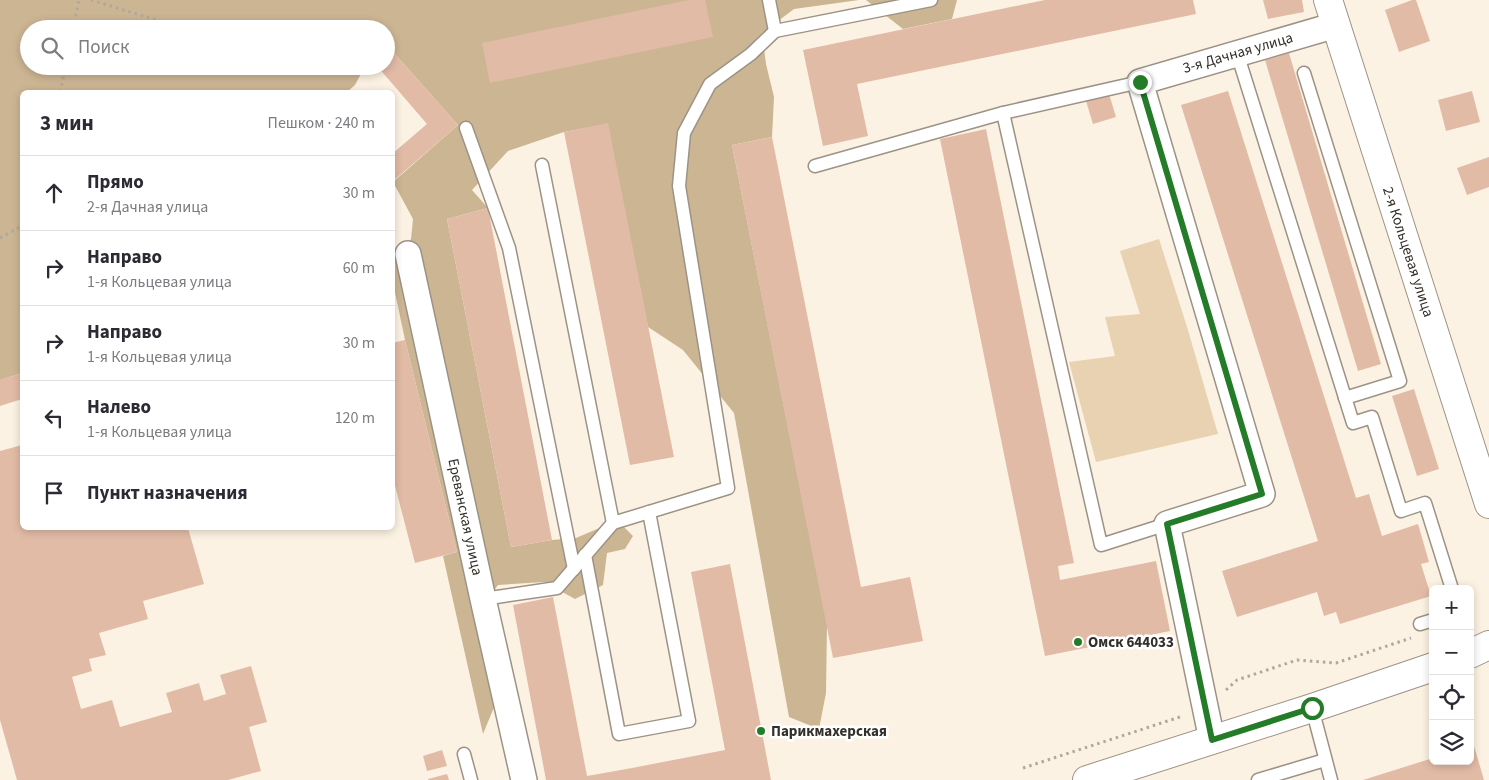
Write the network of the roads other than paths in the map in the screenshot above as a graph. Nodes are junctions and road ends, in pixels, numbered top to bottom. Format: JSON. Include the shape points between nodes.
{"nodes":[{"id":1,"x":769,"y":0,"type":"edge"},
{"id":2,"x":931,"y":0,"type":"edge"},
{"id":3,"x":1332,"y":12,"type":"edge"},
{"id":4,"x":775,"y":31,"type":"junction"},
{"id":5,"x":1237,"y":53,"type":"junction"},
{"id":6,"x":1304,"y":74,"type":"dead end"},
{"id":7,"x":1140,"y":82,"type":"junction"},
{"id":8,"x":1003,"y":113,"type":"junction"},
{"id":9,"x":466,"y":128,"type":"dead end"},
{"id":10,"x":542,"y":165,"type":"dead end"},
{"id":11,"x":815,"y":166,"type":"dead end"},
{"id":12,"x":408,"y":254,"type":"dead end"},
{"id":13,"x":1345,"y":398,"type":"junction"},
{"id":14,"x":1489,"y":504,"type":"edge"},
{"id":15,"x":649,"y":512,"type":"junction"},
{"id":16,"x":613,"y":523,"type":"junction"},
{"id":17,"x":1167,"y":524,"type":"junction"},
{"id":18,"x":585,"y":555,"type":"junction"},
{"id":19,"x":574,"y":569,"type":"junction"},
{"id":20,"x":1451,"y":585,"type":"edge"},
{"id":21,"x":483,"y":599,"type":"junction"},
{"id":22,"x":1429,"y":621,"type":"edge"},
{"id":23,"x":1420,"y":624,"type":"dead end"},
{"id":24,"x":1489,"y":645,"type":"edge"},
{"id":25,"x":1474,"y":652,"type":"edge"},
{"id":26,"x":1429,"y":668,"type":"edge"},
{"id":27,"x":1312,"y":708,"type":"junction"},
{"id":28,"x":1212,"y":740,"type":"junction"},
{"id":29,"x":464,"y":754,"type":"dead end"},
{"id":30,"x":1326,"y":760,"type":"junction"},
{"id":31,"x":471,"y":780,"type":"edge"},
{"id":32,"x":524,"y":780,"type":"edge"},
{"id":33,"x":1087,"y":780,"type":"edge"},
{"id":34,"x":1258,"y":780,"type":"edge"},
{"id":35,"x":1331,"y":780,"type":"edge"}],
"edges":[{"from":1,"to":4,"type":"lane"},
{"from":2,"to":4,"type":"lane"},
{"from":3,"to":5,"type":"street","name":"3-я Дачная улица"},
{"from":3,"to":14,"type":"main road","name":"2-я Кольцевая улица"},
{"from":4,"to":15,"type":"lane","via":[[751,54],[710,84],[684,132],[679,186],[728,488]]},
{"from":5,"to":7,"type":"street","name":"3-я Дачная улица"},
{"from":5,"to":13,"type":"lane"},
{"from":6,"to":13,"type":"lane","via":[[1400,381]]},
{"from":7,"to":8,"type":"lane"},
{"from":7,"to":17,"type":"street","via":[[1262,494]]},
{"from":8,"to":11,"type":"lane"},
{"from":8,"to":17,"type":"lane","via":[[1101,545]]},
{"from":9,"to":19,"type":"lane","via":[[509,248]]},
{"from":10,"to":16,"type":"lane"},
{"from":12,"to":21,"type":"street","name":"Ереванская улица"},
{"from":13,"to":20,"type":"lane","via":[[1353,423],[1372,417],[1401,511],[1426,503]]},
{"from":15,"to":16,"type":"lane"},
{"from":15,"to":18,"type":"lane","via":[[688,721],[619,734]]},
{"from":16,"to":18,"type":"lane"},
{"from":17,"to":28,"type":"street"},
{"from":18,"to":19,"type":"lane"},
{"from":19,"to":21,"type":"lane","via":[[557,588]]},
{"from":21,"to":32,"type":"street","name":"Ереванская улица"},
{"from":22,"to":23,"type":"lane"},
{"from":24,"to":25,"type":"main road"},
{"from":26,"to":27,"type":"main road"},
{"from":27,"to":28,"type":"main road"},
{"from":27,"to":30,"type":"lane"},
{"from":28,"to":33,"type":"main road"},
{"from":29,"to":31,"type":"lane"},
{"from":30,"to":34,"type":"lane"},
{"from":30,"to":35,"type":"lane"}]}
